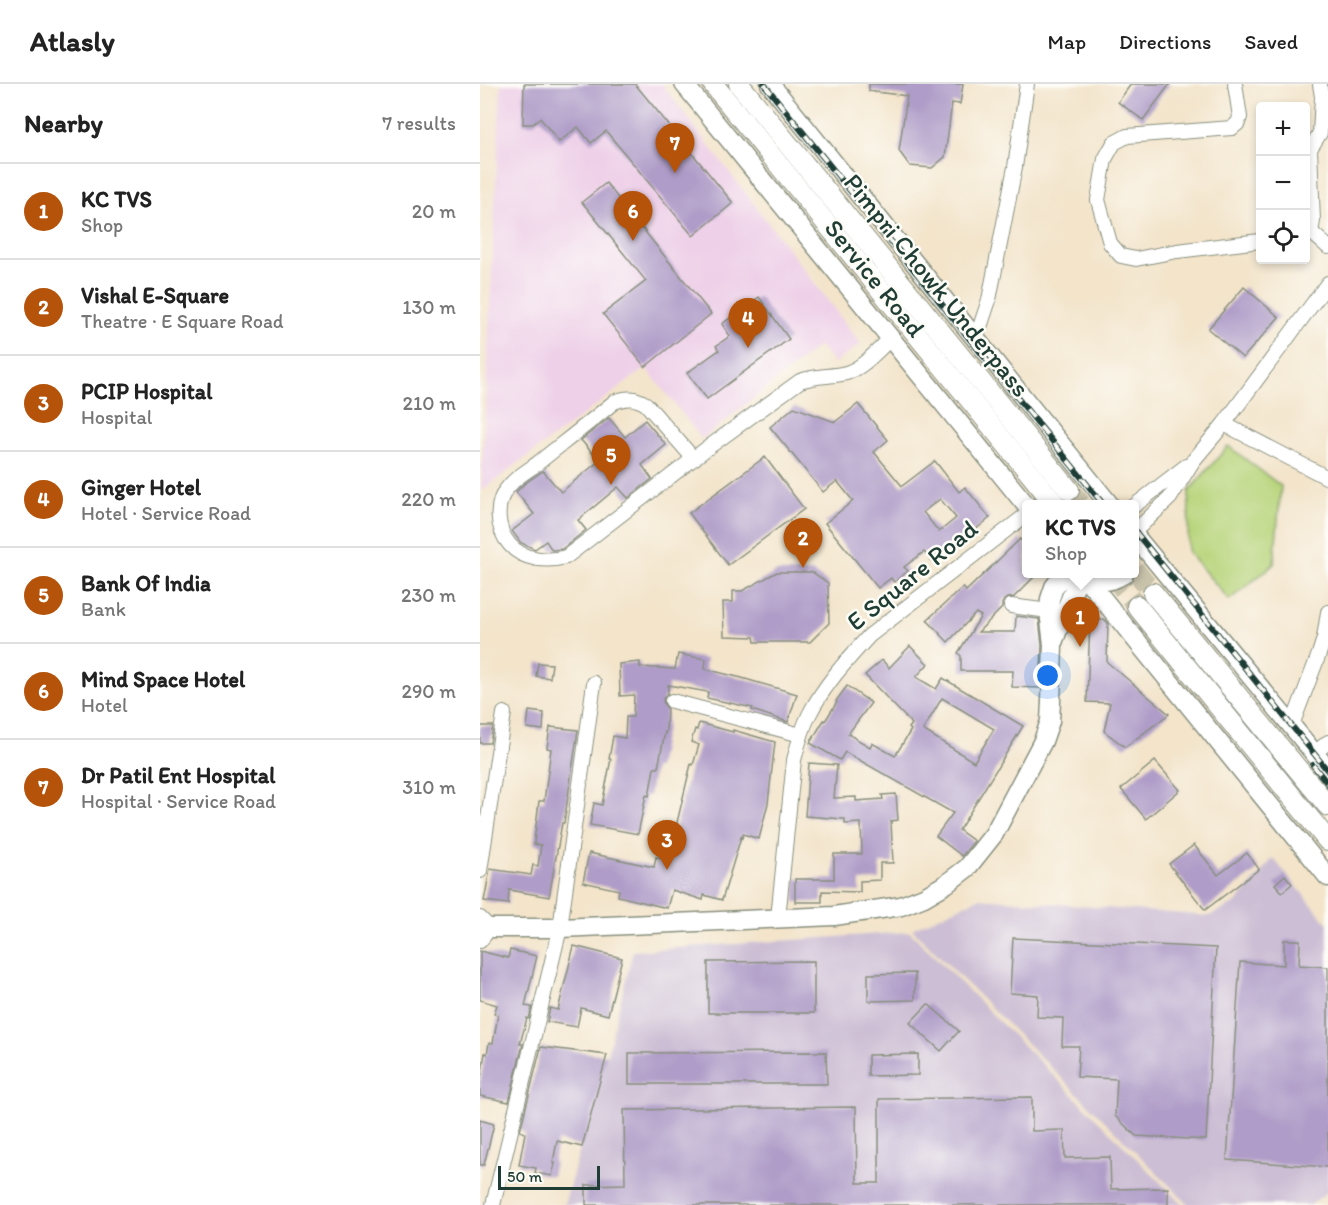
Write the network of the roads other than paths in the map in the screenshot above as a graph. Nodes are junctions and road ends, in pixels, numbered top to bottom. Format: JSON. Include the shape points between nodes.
{"nodes":[{"id":1,"x":684,"y":84,"type":"edge"},
{"id":2,"x":713,"y":84,"type":"edge"},
{"id":3,"x":739,"y":84,"type":"edge"},
{"id":4,"x":770,"y":84,"type":"edge"},
{"id":5,"x":1027,"y":84,"type":"edge"},
{"id":6,"x":1235,"y":84,"type":"edge"},
{"id":7,"x":1320,"y":84,"type":"edge"},
{"id":8,"x":1310,"y":229,"type":"edge"},
{"id":9,"x":1310,"y":234,"type":"edge"},
{"id":10,"x":1256,"y":241,"type":"edge"},
{"id":11,"x":1328,"y":247,"type":"edge"},
{"id":12,"x":1328,"y":283,"type":"edge"},
{"id":13,"x":891,"y":338,"type":"junction"},
{"id":14,"x":976,"y":339,"type":"junction"},
{"id":15,"x":1224,"y":424,"type":"junction"},
{"id":16,"x":694,"y":459,"type":"junction"},
{"id":17,"x":1193,"y":461,"type":"junction"},
{"id":18,"x":1328,"y":478,"type":"edge"},
{"id":19,"x":1069,"y":490,"type":"tunnel mouth"},
{"id":20,"x":1022,"y":500,"type":"edge"},
{"id":21,"x":1052,"y":500,"type":"tunnel mouth"},
{"id":22,"x":1106,"y":500,"type":"edge"},
{"id":23,"x":1139,"y":502,"type":"edge"},
{"id":24,"x":1022,"y":518,"type":"edge"},
{"id":25,"x":1139,"y":528,"type":"edge"},
{"id":26,"x":1139,"y":539,"type":"edge"},
{"id":27,"x":1060,"y":578,"type":"edge"},
{"id":28,"x":1080,"y":578,"type":"edge"},
{"id":29,"x":1083,"y":578,"type":"edge"},
{"id":30,"x":1090,"y":578,"type":"edge"},
{"id":31,"x":1115,"y":578,"type":"edge"},
{"id":32,"x":1153,"y":593,"type":"tunnel mouth"},
{"id":33,"x":1011,"y":606,"type":"dead end"},
{"id":34,"x":1137,"y":606,"type":"tunnel mouth"},
{"id":35,"x":1049,"y":611,"type":"junction"},
{"id":36,"x":1328,"y":612,"type":"edge"},
{"id":37,"x":1053,"y":645,"type":"junction"},
{"id":38,"x":594,"y":683,"type":"dead end"},
{"id":39,"x":672,"y":701,"type":"dead end"},
{"id":40,"x":504,"y":713,"type":"dead end"},
{"id":41,"x":1292,"y":725,"type":"junction"},
{"id":42,"x":801,"y":735,"type":"junction"},
{"id":43,"x":1321,"y":747,"type":"edge"},
{"id":44,"x":1328,"y":770,"type":"edge"},
{"id":45,"x":1328,"y":806,"type":"edge"},
{"id":46,"x":1328,"y":841,"type":"edge"},
{"id":47,"x":480,"y":871,"type":"edge"},
{"id":48,"x":1328,"y":877,"type":"edge"},
{"id":49,"x":778,"y":918,"type":"junction"},
{"id":50,"x":560,"y":928,"type":"junction"},
{"id":51,"x":483,"y":929,"type":"edge"},
{"id":52,"x":493,"y":1205,"type":"edge"}],
"edges":[{"from":1,"to":13,"type":"main road","name":"Service Road"},
{"from":2,"to":21,"type":"highway","name":"Pimpri Chowk Underpass"},
{"from":3,"to":19,"type":"highway","name":"Pimpri Chowk Underpass"},
{"from":4,"to":14,"type":"main road","name":"Service Road"},
{"from":5,"to":14,"type":"street","via":[[989,300]]},
{"from":6,"to":10,"type":"street","via":[[1240,117],[1232,128],[1127,136],[1114,143],[1105,159],[1098,200],[1110,243],[1121,256],[1136,259]]},
{"from":7,"to":8,"type":"street","via":[[1320,133],[1310,149]]},
{"from":9,"to":11,"type":"street"},
{"from":12,"to":15,"type":"street"},
{"from":13,"to":16,"type":"street","via":[[847,373],[800,381]]},
{"from":13,"to":20,"type":"main road","name":"Service Road"},
{"from":14,"to":22,"type":"main road","name":"Service Road"},
{"from":15,"to":17,"type":"street"},
{"from":15,"to":18,"type":"street"},
{"from":16,"to":16,"type":"street","via":[[646,404],[622,399],[509,486],[499,506],[501,533],[517,552],[528,557],[566,557]]},
{"from":17,"to":23,"type":"street"},
{"from":17,"to":25,"type":"street","via":[[1170,498]]},
{"from":24,"to":42,"type":"street","name":"E Square Road","via":[[869,636],[830,682]]},
{"from":26,"to":41,"type":"main road"},
{"from":27,"to":35,"type":"main road","via":[[1054,587]]},
{"from":28,"to":37,"type":"main road"},
{"from":29,"to":48,"type":"main road"},
{"from":30,"to":31,"type":"main road"},
{"from":32,"to":45,"type":"highway"},
{"from":33,"to":35,"type":"street"},
{"from":34,"to":46,"type":"highway"},
{"from":35,"to":37,"type":"main road"},
{"from":36,"to":41,"type":"street","via":[[1319,654]]},
{"from":37,"to":49,"type":"main road","via":[[1050,721],[1043,741],[994,834],[967,868],[924,897],[901,906],[834,916]]},
{"from":38,"to":50,"type":"street"},
{"from":39,"to":42,"type":"street"},
{"from":40,"to":47,"type":"street"},
{"from":41,"to":43,"type":"main road"},
{"from":42,"to":49,"type":"street","name":"E Square Road","via":[[793,769]]},
{"from":43,"to":44,"type":"main road"},
{"from":49,"to":50,"type":"main road"},
{"from":50,"to":51,"type":"main road"},
{"from":50,"to":52,"type":"street"}]}
